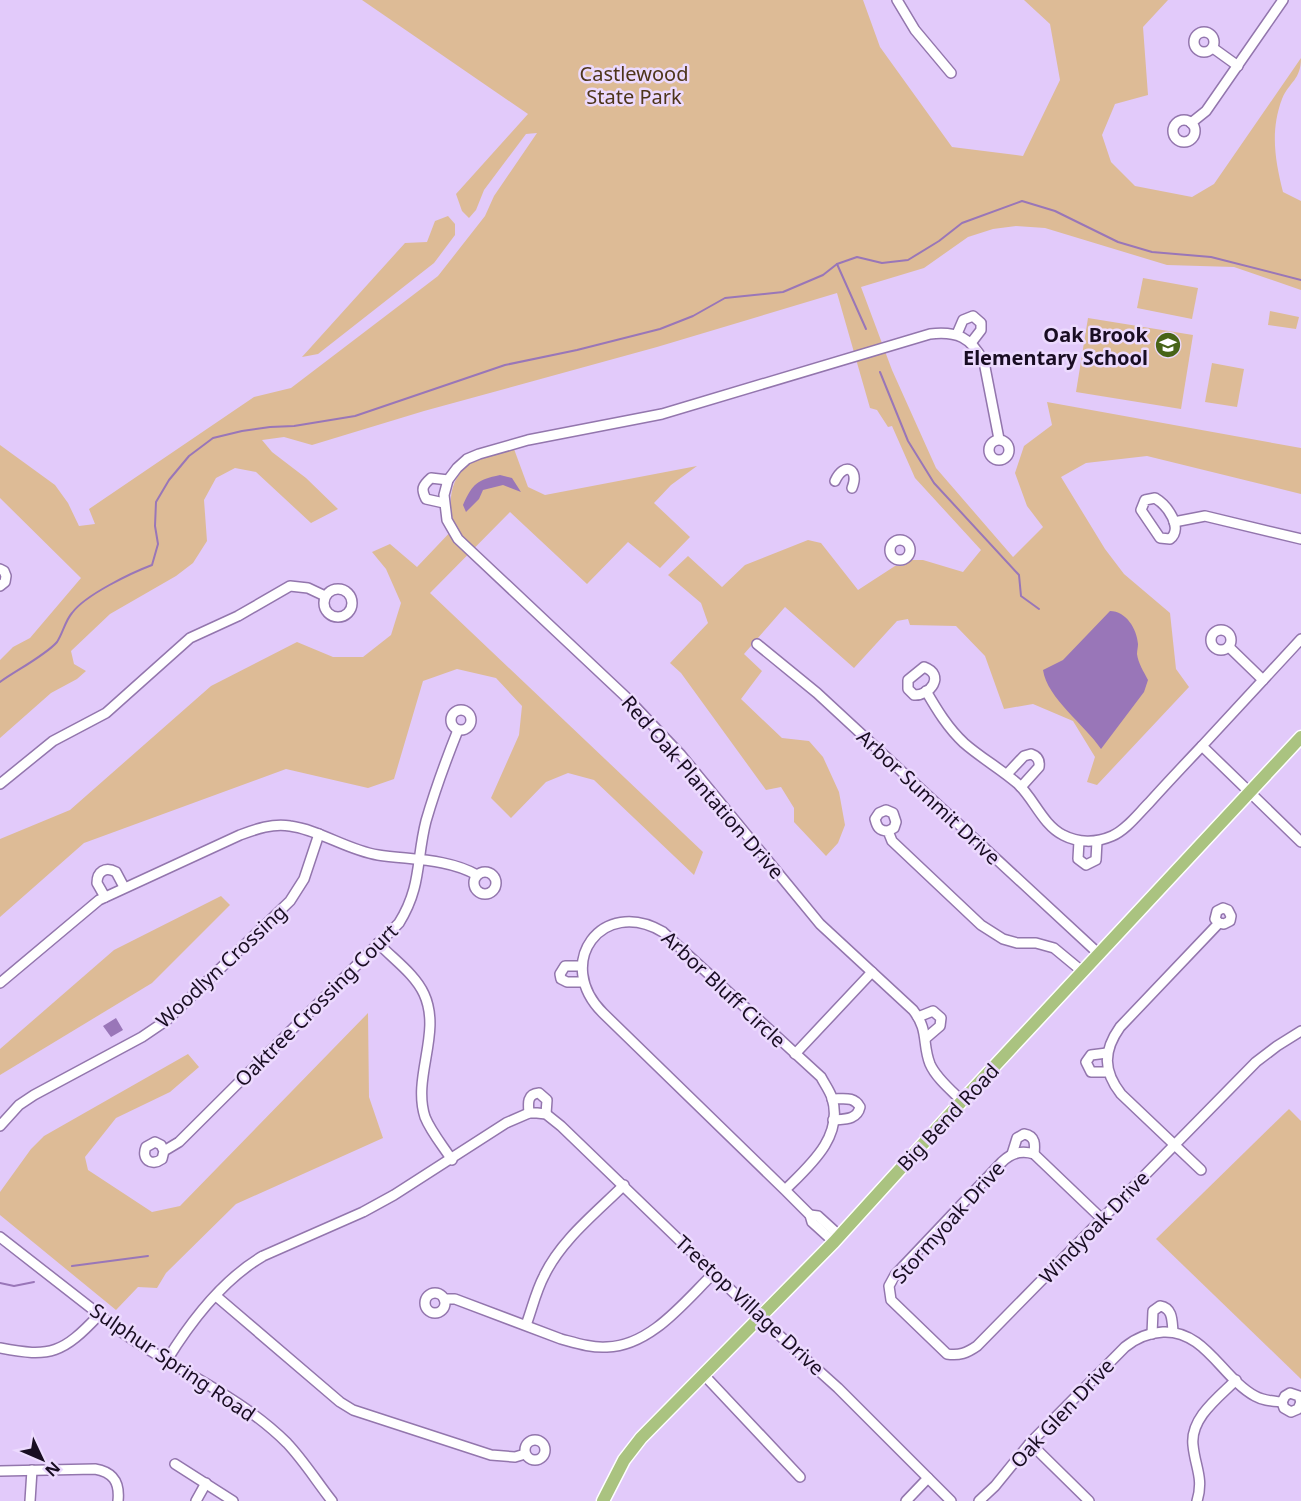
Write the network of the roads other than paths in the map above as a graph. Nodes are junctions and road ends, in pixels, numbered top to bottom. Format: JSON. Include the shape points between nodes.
{"nodes":[{"id":1,"x":897,"y":0,"type":"edge"},
{"id":2,"x":1283,"y":0,"type":"edge"},
{"id":3,"x":1213,"y":48,"type":"dead end"},
{"id":4,"x":1238,"y":66,"type":"junction"},
{"id":5,"x":951,"y":74,"type":"dead end"},
{"id":6,"x":1191,"y":123,"type":"dead end"},
{"id":7,"x":957,"y":334,"type":"junction"},
{"id":8,"x":971,"y":343,"type":"junction"},
{"id":9,"x":999,"y":439,"type":"dead end"},
{"id":10,"x":448,"y":480,"type":"junction"},
{"id":11,"x":835,"y":481,"type":"dead end"},
{"id":12,"x":852,"y":489,"type":"dead end"},
{"id":13,"x":444,"y":503,"type":"junction"},
{"id":14,"x":1174,"y":522,"type":"junction"},
{"id":15,"x":1301,"y":539,"type":"edge"},
{"id":16,"x":0,"y":569,"type":"edge"},
{"id":17,"x":0,"y":586,"type":"edge"},
{"id":18,"x":325,"y":596,"type":"dead end"},
{"id":19,"x":1301,"y":639,"type":"edge"},
{"id":20,"x":757,"y":644,"type":"dead end"},
{"id":21,"x":1229,"y":647,"type":"dead end"},
{"id":22,"x":1263,"y":680,"type":"junction"},
{"id":23,"x":926,"y":692,"type":"dead end"},
{"id":24,"x":458,"y":730,"type":"dead end"},
{"id":25,"x":1301,"y":738,"type":"edge"},
{"id":26,"x":1202,"y":746,"type":"junction"},
{"id":27,"x":1006,"y":774,"type":"junction"},
{"id":28,"x":0,"y":784,"type":"edge"},
{"id":29,"x":1021,"y":787,"type":"junction"},
{"id":30,"x":1250,"y":792,"type":"junction"},
{"id":31,"x":888,"y":831,"type":"dead end"},
{"id":32,"x":319,"y":834,"type":"junction"},
{"id":33,"x":1079,"y":841,"type":"junction"},
{"id":34,"x":1097,"y":841,"type":"junction"},
{"id":35,"x":1301,"y":842,"type":"edge"},
{"id":36,"x":420,"y":858,"type":"junction"},
{"id":37,"x":477,"y":875,"type":"dead end"},
{"id":38,"x":124,"y":888,"type":"junction"},
{"id":39,"x":105,"y":897,"type":"junction"},
{"id":40,"x":1219,"y":923,"type":"dead end"},
{"id":41,"x":378,"y":943,"type":"junction"},
{"id":42,"x":1099,"y":954,"type":"junction"},
{"id":43,"x":582,"y":966,"type":"junction"},
{"id":44,"x":872,"y":972,"type":"junction"},
{"id":45,"x":1083,"y":972,"type":"junction"},
{"id":46,"x":583,"y":982,"type":"junction"},
{"id":47,"x":0,"y":983,"type":"edge"},
{"id":48,"x":918,"y":1017,"type":"junction"},
{"id":49,"x":1301,"y":1031,"type":"edge"},
{"id":50,"x":926,"y":1038,"type":"junction"},
{"id":51,"x":1107,"y":1053,"type":"junction"},
{"id":52,"x":795,"y":1054,"type":"junction"},
{"id":53,"x":1108,"y":1072,"type":"junction"},
{"id":54,"x":832,"y":1099,"type":"junction"},
{"id":55,"x":962,"y":1101,"type":"junction"},
{"id":56,"x":529,"y":1113,"type":"junction"},
{"id":57,"x":546,"y":1114,"type":"junction"},
{"id":58,"x":833,"y":1120,"type":"junction"},
{"id":59,"x":0,"y":1126,"type":"edge"},
{"id":60,"x":1175,"y":1145,"type":"junction"},
{"id":61,"x":164,"y":1151,"type":"dead end"},
{"id":62,"x":1012,"y":1154,"type":"junction"},
{"id":63,"x":1034,"y":1154,"type":"junction"},
{"id":64,"x":452,"y":1160,"type":"junction"},
{"id":65,"x":1201,"y":1170,"type":"dead end"},
{"id":66,"x":624,"y":1185,"type":"junction"},
{"id":67,"x":785,"y":1190,"type":"junction"},
{"id":68,"x":1102,"y":1219,"type":"junction"},
{"id":69,"x":0,"y":1237,"type":"edge"},
{"id":70,"x":837,"y":1239,"type":"junction"},
{"id":71,"x":714,"y":1273,"type":"junction"},
{"id":72,"x":889,"y":1293,"type":"joint"},
{"id":73,"x":216,"y":1296,"type":"junction"},
{"id":74,"x":444,"y":1299,"type":"dead end"},
{"id":75,"x":99,"y":1315,"type":"junction"},
{"id":76,"x":760,"y":1318,"type":"junction"},
{"id":77,"x":526,"y":1325,"type":"junction"},
{"id":78,"x":1173,"y":1332,"type":"junction"},
{"id":79,"x":1152,"y":1334,"type":"junction"},
{"id":80,"x":0,"y":1348,"type":"edge"},
{"id":81,"x":167,"y":1360,"type":"junction"},
{"id":82,"x":704,"y":1375,"type":"junction"},
{"id":83,"x":1236,"y":1380,"type":"junction"},
{"id":84,"x":1301,"y":1402,"type":"edge"},
{"id":85,"x":1030,"y":1443,"type":"junction"},
{"id":86,"x":525,"y":1454,"type":"dead end"},
{"id":87,"x":175,"y":1464,"type":"dead end"},
{"id":88,"x":32,"y":1470,"type":"junction"},
{"id":89,"x":0,"y":1471,"type":"edge"},
{"id":90,"x":800,"y":1477,"type":"dead end"},
{"id":91,"x":928,"y":1478,"type":"junction"},
{"id":92,"x":206,"y":1483,"type":"junction"},
{"id":93,"x":218,"y":1497,"type":"edge"},
{"id":94,"x":30,"y":1501,"type":"edge"},
{"id":95,"x":118,"y":1501,"type":"edge"},
{"id":96,"x":196,"y":1501,"type":"edge"},
{"id":97,"x":233,"y":1501,"type":"edge"},
{"id":98,"x":332,"y":1501,"type":"edge"},
{"id":99,"x":603,"y":1501,"type":"edge"},
{"id":100,"x":906,"y":1501,"type":"edge"},
{"id":101,"x":951,"y":1501,"type":"edge"},
{"id":102,"x":979,"y":1501,"type":"edge"},
{"id":103,"x":1089,"y":1501,"type":"edge"},
{"id":104,"x":1197,"y":1501,"type":"edge"}],
"edges":[{"from":1,"to":5,"type":"street","via":[[918,35]]},
{"from":2,"to":4,"type":"street"},
{"from":3,"to":4,"type":"street"},
{"from":4,"to":6,"type":"street","via":[[1206,111]]},
{"from":7,"to":8,"type":"street"},
{"from":7,"to":8,"type":"street","via":[[963,320],[974,316],[981,323],[981,330]]},
{"from":7,"to":10,"type":"street","via":[[930,334],[662,414],[495,449],[467,459]]},
{"from":8,"to":9,"type":"street","via":[[984,362]]},
{"from":10,"to":13,"type":"street","name":"Red Oak Plantation Drive"},
{"from":10,"to":13,"type":"street","via":[[430,478],[422,490],[426,499]]},
{"from":11,"to":12,"type":"street","via":[[839,473],[848,470],[855,478]]},
{"from":13,"to":44,"type":"street","name":"Red Oak Plantation Drive","via":[[447,520],[459,539],[627,698],[681,755],[819,924]]},
{"from":14,"to":14,"type":"street","via":[[1158,500],[1151,498],[1143,503],[1144,516],[1160,538],[1173,537]]},
{"from":14,"to":15,"type":"street","via":[[1205,516]]},
{"from":16,"to":17,"type":"street","via":[[6,576]]},
{"from":18,"to":28,"type":"street","via":[[308,588],[290,586],[190,638],[106,713],[53,741]]},
{"from":19,"to":22,"type":"street"},
{"from":20,"to":42,"type":"street","name":"Arbor Summit Drive","via":[[817,693]]},
{"from":21,"to":22,"type":"street"},
{"from":22,"to":26,"type":"street"},
{"from":23,"to":27,"type":"street","via":[[951,730]]},
{"from":24,"to":36,"type":"street","name":"Oaktree Crossing Court","via":[[439,779]]},
{"from":25,"to":30,"type":"main road","name":"Big Bend Road"},
{"from":26,"to":30,"type":"street"},
{"from":26,"to":34,"type":"street","via":[[1129,823],[1114,836]]},
{"from":27,"to":29,"type":"street"},
{"from":27,"to":29,"type":"street","via":[[1024,756],[1037,757],[1039,767]]},
{"from":29,"to":33,"type":"street","via":[[1048,823],[1062,835]]},
{"from":30,"to":35,"type":"street"},
{"from":30,"to":42,"type":"main road","name":"Big Bend Road"},
{"from":31,"to":45,"type":"street","via":[[892,841],[996,936],[1054,948]]},
{"from":32,"to":36,"type":"street","via":[[377,855]]},
{"from":32,"to":38,"type":"street","via":[[288,825],[259,828]]},
{"from":32,"to":59,"type":"street","name":"Woodlyn Crossing","via":[[304,879],[290,901],[174,1014],[142,1037],[34,1095]]},
{"from":33,"to":34,"type":"street"},
{"from":33,"to":34,"type":"street","via":[[1078,859],[1086,865],[1096,860]]},
{"from":36,"to":37,"type":"street"},
{"from":36,"to":41,"type":"street","name":"Oaktree Crossing Court","via":[[410,907]]},
{"from":38,"to":39,"type":"street"},
{"from":38,"to":39,"type":"street","via":[[116,872],[104,870],[97,883]]},
{"from":39,"to":47,"type":"street"},
{"from":40,"to":51,"type":"street","via":[[1120,1027]]},
{"from":41,"to":61,"type":"street","name":"Oaktree Crossing Court","via":[[179,1142]]},
{"from":41,"to":64,"type":"street","via":[[425,996],[430,1024],[423,1106],[425,1117]]},
{"from":42,"to":45,"type":"main road","name":"Big Bend Road"},
{"from":43,"to":46,"type":"street","name":"Arbor Bluff Circle"},
{"from":43,"to":46,"type":"street","via":[[565,966],[560,974],[564,981]]},
{"from":43,"to":52,"type":"street","name":"Arbor Bluff Circle","via":[[589,944],[604,927],[635,920],[650,924],[674,941]]},
{"from":44,"to":48,"type":"street","name":"Red Oak Plantation Drive"},
{"from":44,"to":52,"type":"street"},
{"from":45,"to":55,"type":"main road","name":"Big Bend Road"},
{"from":46,"to":67,"type":"street","name":"Arbor Bluff Circle","via":[[596,1006]]},
{"from":48,"to":50,"type":"street","name":"Red Oak Plantation Drive"},
{"from":48,"to":50,"type":"street","via":[[933,1011],[941,1018],[940,1026]]},
{"from":49,"to":60,"type":"street","name":"Windyoak Drive","via":[[1256,1062]]},
{"from":50,"to":55,"type":"street","name":"Red Oak Plantation Drive","via":[[932,1068]]},
{"from":51,"to":53,"type":"street"},
{"from":51,"to":53,"type":"street","via":[[1091,1055],[1086,1062],[1091,1072]]},
{"from":52,"to":54,"type":"street","name":"Arbor Bluff Circle","via":[[820,1077]]},
{"from":53,"to":60,"type":"street","via":[[1121,1094]]},
{"from":54,"to":58,"type":"street","name":"Arbor Bluff Circle"},
{"from":54,"to":58,"type":"street","via":[[852,1099],[860,1107],[852,1117]]},
{"from":55,"to":70,"type":"main road","name":"Big Bend Road"},
{"from":56,"to":57,"type":"street"},
{"from":56,"to":57,"type":"street","name":"Treetop Village Drive","via":[[529,1099],[539,1093],[546,1100]]},
{"from":56,"to":64,"type":"street","via":[[496,1128]]},
{"from":57,"to":66,"type":"street","name":"Treetop Village Drive"},
{"from":58,"to":67,"type":"street","name":"Arbor Bluff Circle","via":[[824,1148]]},
{"from":60,"to":65,"type":"street"},
{"from":60,"to":68,"type":"street","name":"Windyoak Drive"},
{"from":62,"to":63,"type":"street","name":"Stormyoak Drive"},
{"from":62,"to":63,"type":"street","name":"Stormyoak Drive","via":[[1017,1138],[1024,1134],[1034,1141]]},
{"from":62,"to":72,"type":"street","name":"Stormyoak Drive","via":[[895,1275]]},
{"from":63,"to":68,"type":"street","name":"Stormyoak Drive"},
{"from":64,"to":73,"type":"street","via":[[363,1212],[262,1256]]},
{"from":66,"to":71,"type":"street","name":"Treetop Village Drive"},
{"from":66,"to":77,"type":"street","via":[[555,1257],[543,1276]]},
{"from":67,"to":70,"type":"street","name":"Arbor Bluff Circle","via":[[812,1222]]},
{"from":68,"to":72,"type":"street","name":"Windyoak Drive","via":[[967,1353],[947,1354],[939,1349],[894,1304]]},
{"from":69,"to":75,"type":"street","name":"Sulphur Spring Road"},
{"from":70,"to":76,"type":"main road","name":"Big Bend Road"},
{"from":71,"to":76,"type":"street","name":"Treetop Village Drive"},
{"from":71,"to":77,"type":"street","via":[[658,1326],[623,1344],[579,1344]]},
{"from":73,"to":81,"type":"street","via":[[196,1316]]},
{"from":73,"to":86,"type":"street","via":[[353,1410],[491,1455],[515,1458]]},
{"from":74,"to":77,"type":"street","via":[[455,1299]]},
{"from":75,"to":80,"type":"street","via":[[68,1344],[57,1349],[28,1354]]},
{"from":75,"to":81,"type":"street","name":"Sulphur Spring Road"},
{"from":76,"to":82,"type":"main road","name":"Big Bend Road"},
{"from":76,"to":91,"type":"street","name":"Treetop Village Drive","via":[[817,1368]]},
{"from":78,"to":79,"type":"street","name":"Oak Glen Drive"},
{"from":78,"to":79,"type":"street","via":[[1170,1311],[1160,1306],[1153,1311]]},
{"from":78,"to":83,"type":"street","via":[[1192,1339]]},
{"from":79,"to":85,"type":"street","name":"Oak Glen Drive","via":[[1125,1347]]},
{"from":81,"to":98,"type":"street","name":"Sulphur Spring Road","via":[[286,1442]]},
{"from":82,"to":90,"type":"street"},
{"from":82,"to":99,"type":"main road","name":"Big Bend Road","via":[[632,1449]]},
{"from":83,"to":84,"type":"street","via":[[1256,1397],[1282,1402],[1292,1412]]},
{"from":83,"to":104,"type":"street","via":[[1208,1408],[1195,1429],[1192,1445],[1200,1476]]},
{"from":85,"to":102,"type":"street","name":"Oak Glen Drive"},
{"from":85,"to":103,"type":"street"},
{"from":87,"to":92,"type":"street"},
{"from":88,"to":89,"type":"street"},
{"from":88,"to":94,"type":"street"},
{"from":88,"to":95,"type":"street","via":[[104,1471],[113,1476]]},
{"from":91,"to":100,"type":"street"},
{"from":91,"to":101,"type":"street","name":"Treetop Village Drive"},
{"from":92,"to":93,"type":"street"},
{"from":92,"to":96,"type":"street"},
{"from":93,"to":97,"type":"street"}]}
